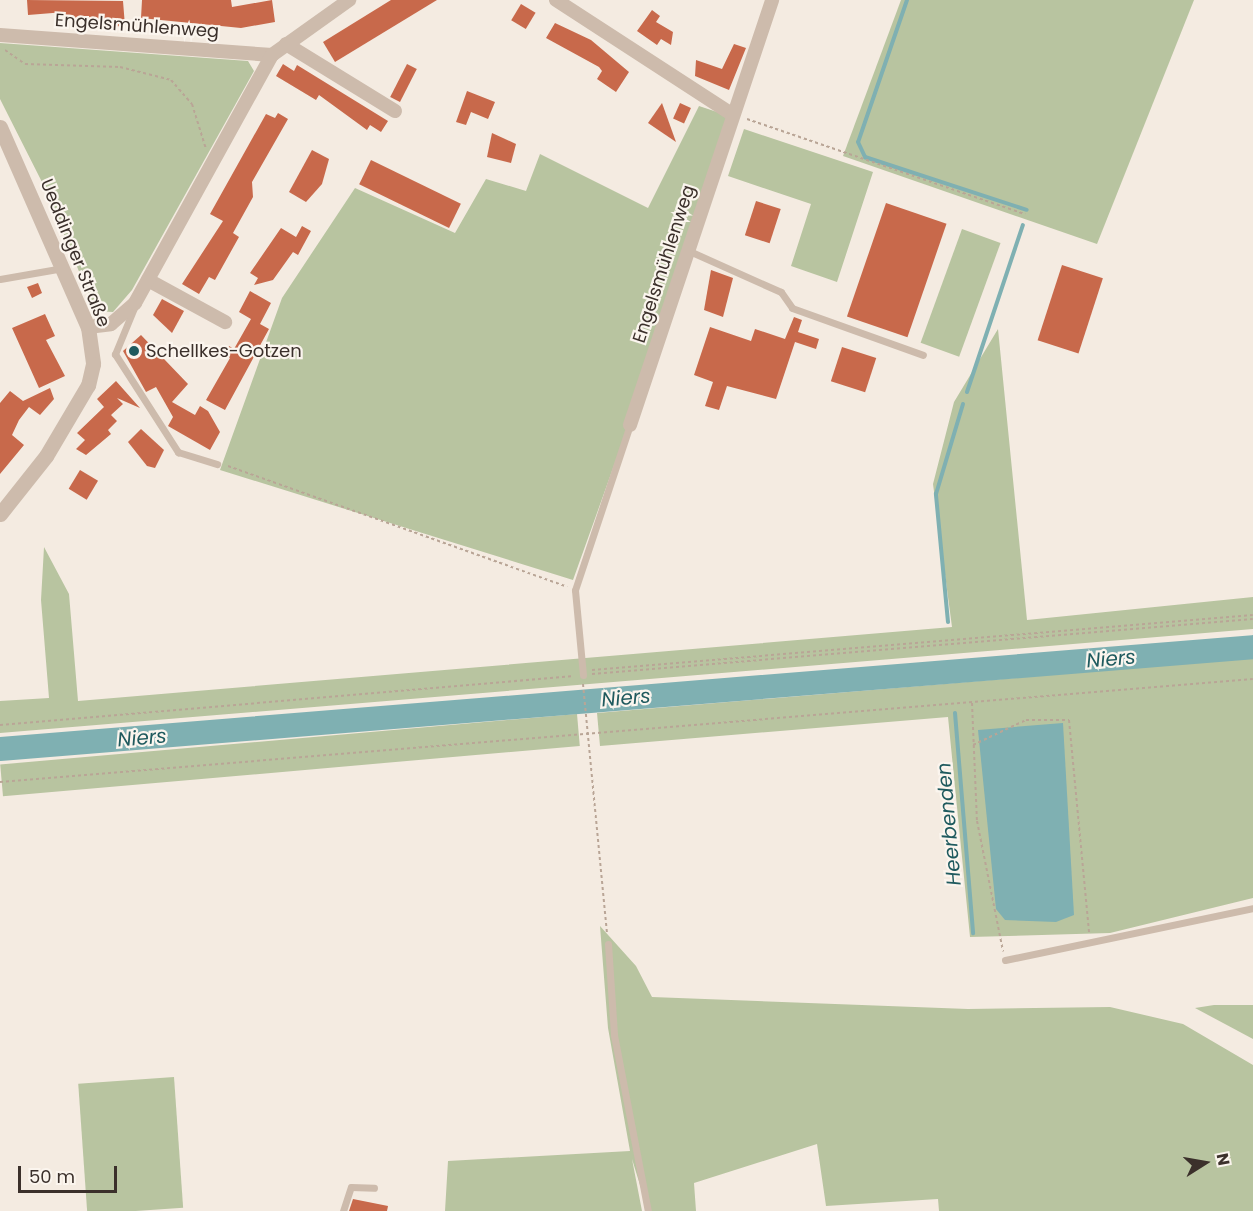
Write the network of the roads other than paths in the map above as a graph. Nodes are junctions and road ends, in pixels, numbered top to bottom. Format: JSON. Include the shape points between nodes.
{"nodes":[{"id":1,"x":349,"y":0,"type":"edge"},
{"id":2,"x":556,"y":0,"type":"edge"},
{"id":3,"x":772,"y":0,"type":"edge"},
{"id":4,"x":0,"y":35,"type":"edge"},
{"id":5,"x":286,"y":44,"type":"junction"},
{"id":6,"x":272,"y":56,"type":"junction"},
{"id":7,"x":395,"y":111,"type":"dead end"},
{"id":8,"x":733,"y":114,"type":"junction"},
{"id":9,"x":0,"y":127,"type":"edge"},
{"id":10,"x":687,"y":250,"type":"junction"},
{"id":11,"x":63,"y":268,"type":"junction"},
{"id":12,"x":0,"y":279,"type":"edge"},
{"id":13,"x":148,"y":280,"type":"junction"},
{"id":14,"x":135,"y":303,"type":"junction"},
{"id":15,"x":225,"y":322,"type":"dead end"},
{"id":16,"x":88,"y":327,"type":"junction"},
{"id":17,"x":923,"y":355,"type":"dead end"},
{"id":18,"x":630,"y":425,"type":"joint"},
{"id":19,"x":217,"y":464,"type":"road end"},
{"id":20,"x":0,"y":514,"type":"edge"},
{"id":21,"x":583,"y":675,"type":"road end"},
{"id":22,"x":1253,"y":908,"type":"edge"},
{"id":23,"x":608,"y":944,"type":"road end"},
{"id":24,"x":1005,"y":960,"type":"road end"},
{"id":25,"x":374,"y":1188,"type":"dead end"},
{"id":26,"x":344,"y":1211,"type":"edge"},
{"id":27,"x":648,"y":1211,"type":"edge"}],
"edges":[{"from":1,"to":5,"type":"street"},
{"from":2,"to":8,"type":"street"},
{"from":3,"to":8,"type":"street","name":"Engelsmühlenweg"},
{"from":4,"to":6,"type":"street","name":"Engelsmühlenweg"},
{"from":5,"to":6,"type":"street"},
{"from":5,"to":7,"type":"street"},
{"from":6,"to":13,"type":"street"},
{"from":8,"to":10,"type":"street","name":"Engelsmühlenweg"},
{"from":9,"to":11,"type":"street","name":"Ueddinger Straße"},
{"from":10,"to":17,"type":"lane","via":[[781,292],[792,308]]},
{"from":10,"to":18,"type":"street","name":"Engelsmühlenweg"},
{"from":11,"to":12,"type":"lane"},
{"from":11,"to":16,"type":"street","name":"Ueddinger Straße"},
{"from":13,"to":14,"type":"street"},
{"from":13,"to":15,"type":"street"},
{"from":14,"to":16,"type":"street","via":[[111,324]]},
{"from":14,"to":19,"type":"lane","name":"Ueddinger Straße","via":[[115,354],[178,452]]},
{"from":16,"to":20,"type":"street","name":"Ueddinger Straße","via":[[93,364],[88,385],[46,456]]},
{"from":18,"to":21,"type":"lane","via":[[575,590]]},
{"from":22,"to":24,"type":"lane","via":[[1090,946]]},
{"from":23,"to":27,"type":"lane","via":[[614,1035]]},
{"from":25,"to":26,"type":"lane","via":[[351,1187]]}]}
